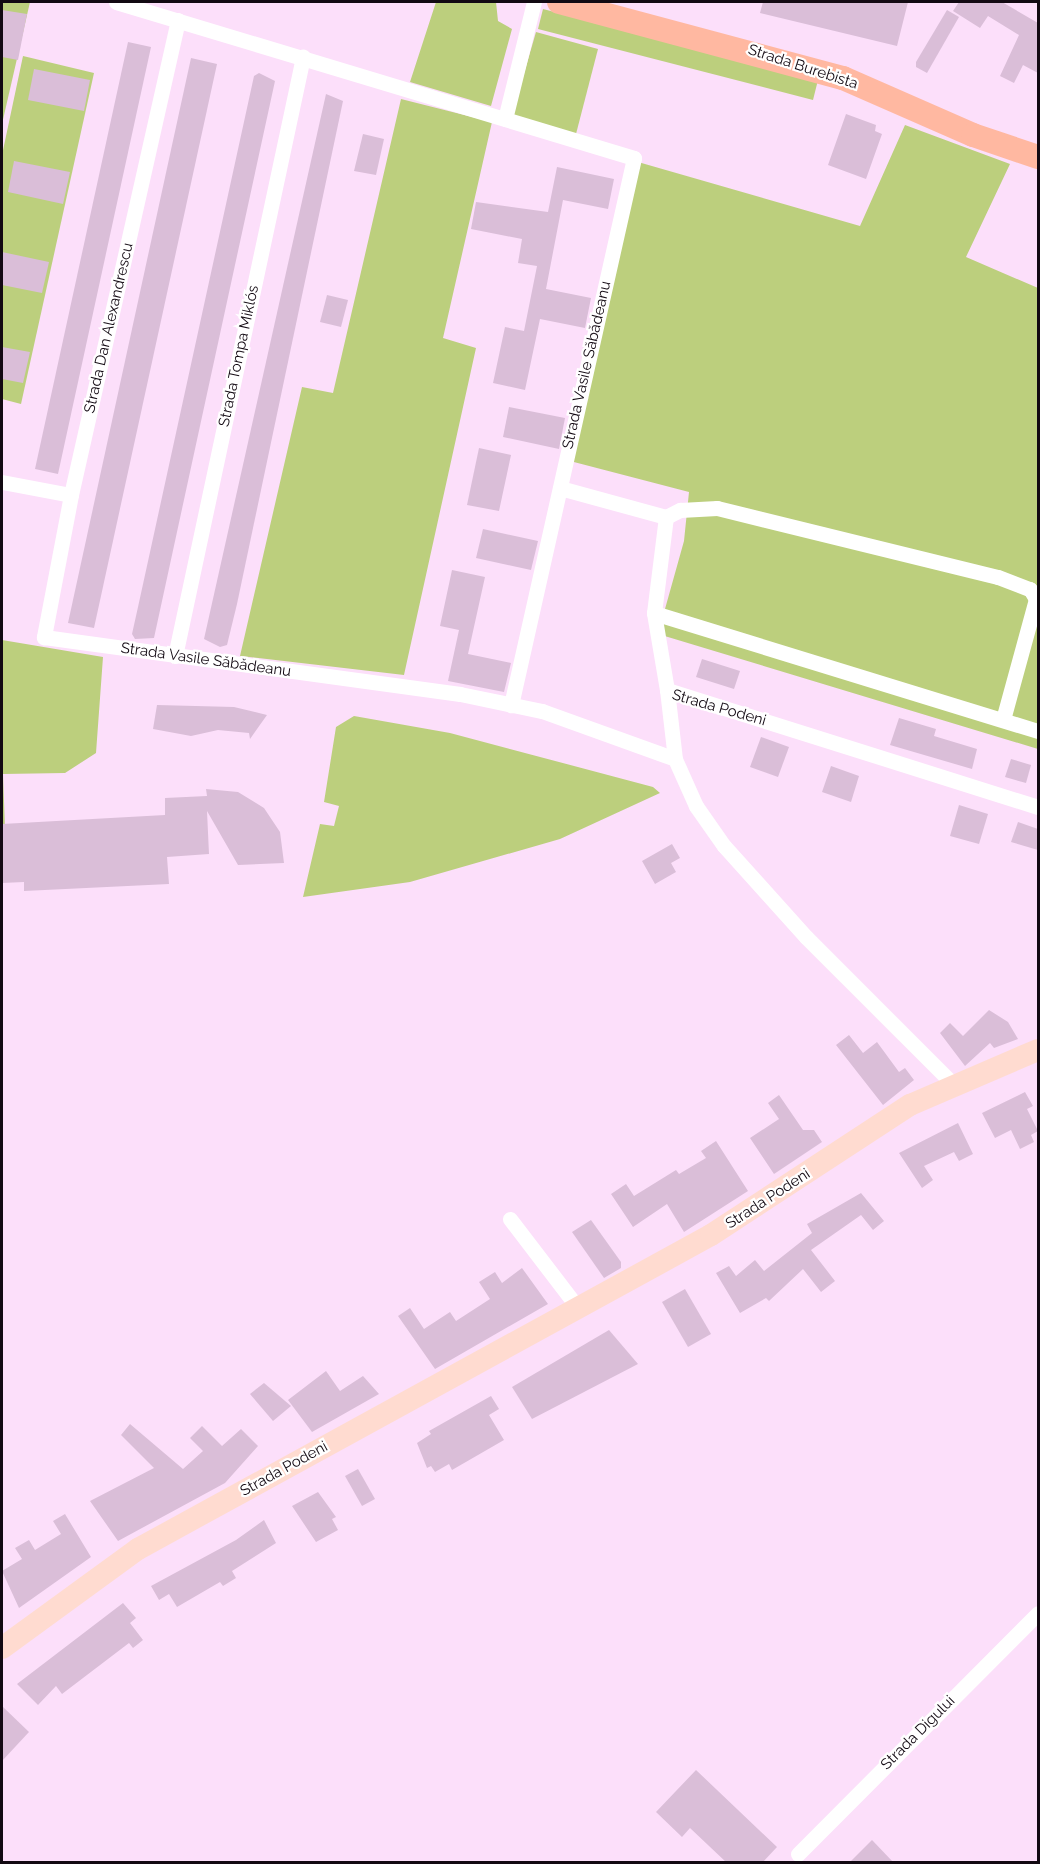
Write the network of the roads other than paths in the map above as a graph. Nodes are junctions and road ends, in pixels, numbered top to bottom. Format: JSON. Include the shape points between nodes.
{"nodes":[{"id":1,"x":116,"y":2,"type":"edge"},
{"id":2,"x":534,"y":2,"type":"edge"},
{"id":3,"x":559,"y":2,"type":"edge"},
{"id":4,"x":178,"y":20,"type":"junction"},
{"id":5,"x":303,"y":57,"type":"junction"},
{"id":6,"x":505,"y":119,"type":"junction"},
{"id":7,"x":1038,"y":157,"type":"edge"},
{"id":8,"x":2,"y":482,"type":"edge"},
{"id":9,"x":560,"y":488,"type":"junction"},
{"id":10,"x":71,"y":495,"type":"junction"},
{"id":11,"x":666,"y":517,"type":"junction"},
{"id":12,"x":654,"y":614,"type":"junction"},
{"id":13,"x":44,"y":637,"type":"joint"},
{"id":14,"x":175,"y":656,"type":"junction"},
{"id":15,"x":667,"y":690,"type":"junction"},
{"id":16,"x":511,"y":705,"type":"junction"},
{"id":17,"x":1003,"y":720,"type":"junction"},
{"id":18,"x":1038,"y":731,"type":"edge"},
{"id":19,"x":675,"y":759,"type":"junction"},
{"id":20,"x":1038,"y":807,"type":"edge"},
{"id":21,"x":1038,"y":1050,"type":"edge"},
{"id":22,"x":953,"y":1084,"type":"junction"},
{"id":23,"x":510,"y":1219,"type":"dead end"},
{"id":24,"x":578,"y":1308,"type":"junction"},
{"id":25,"x":1038,"y":1613,"type":"edge"},
{"id":26,"x":2,"y":1648,"type":"edge"},
{"id":27,"x":798,"y":1854,"type":"dead end"}],
"edges":[{"from":1,"to":4,"type":"street","name":"Strada Vasile Săbădeanu"},
{"from":2,"to":6,"type":"street"},
{"from":3,"to":7,"type":"main road","name":"Strada Burebista","via":[[843,78],[973,135]]},
{"from":4,"to":5,"type":"street","name":"Strada Vasile Săbădeanu"},
{"from":4,"to":10,"type":"street","name":"Strada Dan Alexandrescu"},
{"from":5,"to":6,"type":"street","name":"Strada Vasile Săbădeanu"},
{"from":5,"to":14,"type":"street","name":"Strada Tompa Miklós"},
{"from":6,"to":9,"type":"street","name":"Strada Vasile Săbădeanu","via":[[634,158]]},
{"from":8,"to":10,"type":"street"},
{"from":9,"to":11,"type":"street"},
{"from":9,"to":16,"type":"street","name":"Strada Vasile Săbădeanu"},
{"from":10,"to":13,"type":"street","name":"Strada Dan Alexandrescu"},
{"from":11,"to":12,"type":"street"},
{"from":11,"to":17,"type":"street","via":[[680,510],[717,508],[998,577],[1030,589],[1036,599]]},
{"from":12,"to":15,"type":"street"},
{"from":12,"to":17,"type":"street"},
{"from":13,"to":14,"type":"street","name":"Strada Vasile Săbădeanu"},
{"from":14,"to":16,"type":"street","name":"Strada Vasile Săbădeanu"},
{"from":15,"to":19,"type":"street","name":"Strada Podeni"},
{"from":15,"to":20,"type":"street","name":"Strada Podeni"},
{"from":16,"to":19,"type":"street","name":"Strada Vasile Săbădeanu"},
{"from":17,"to":18,"type":"street"},
{"from":19,"to":22,"type":"street","name":"Strada Podeni","via":[[696,806],[724,846],[806,937]]},
{"from":21,"to":22,"type":"main road","name":"Strada Podeni"},
{"from":22,"to":24,"type":"main road","name":"Strada Podeni","via":[[870,1130],[755,1209]]},
{"from":23,"to":24,"type":"street"},
{"from":24,"to":26,"type":"main road","name":"Strada Podeni","via":[[138,1549]]},
{"from":25,"to":27,"type":"street","name":"Strada Digului"}]}
